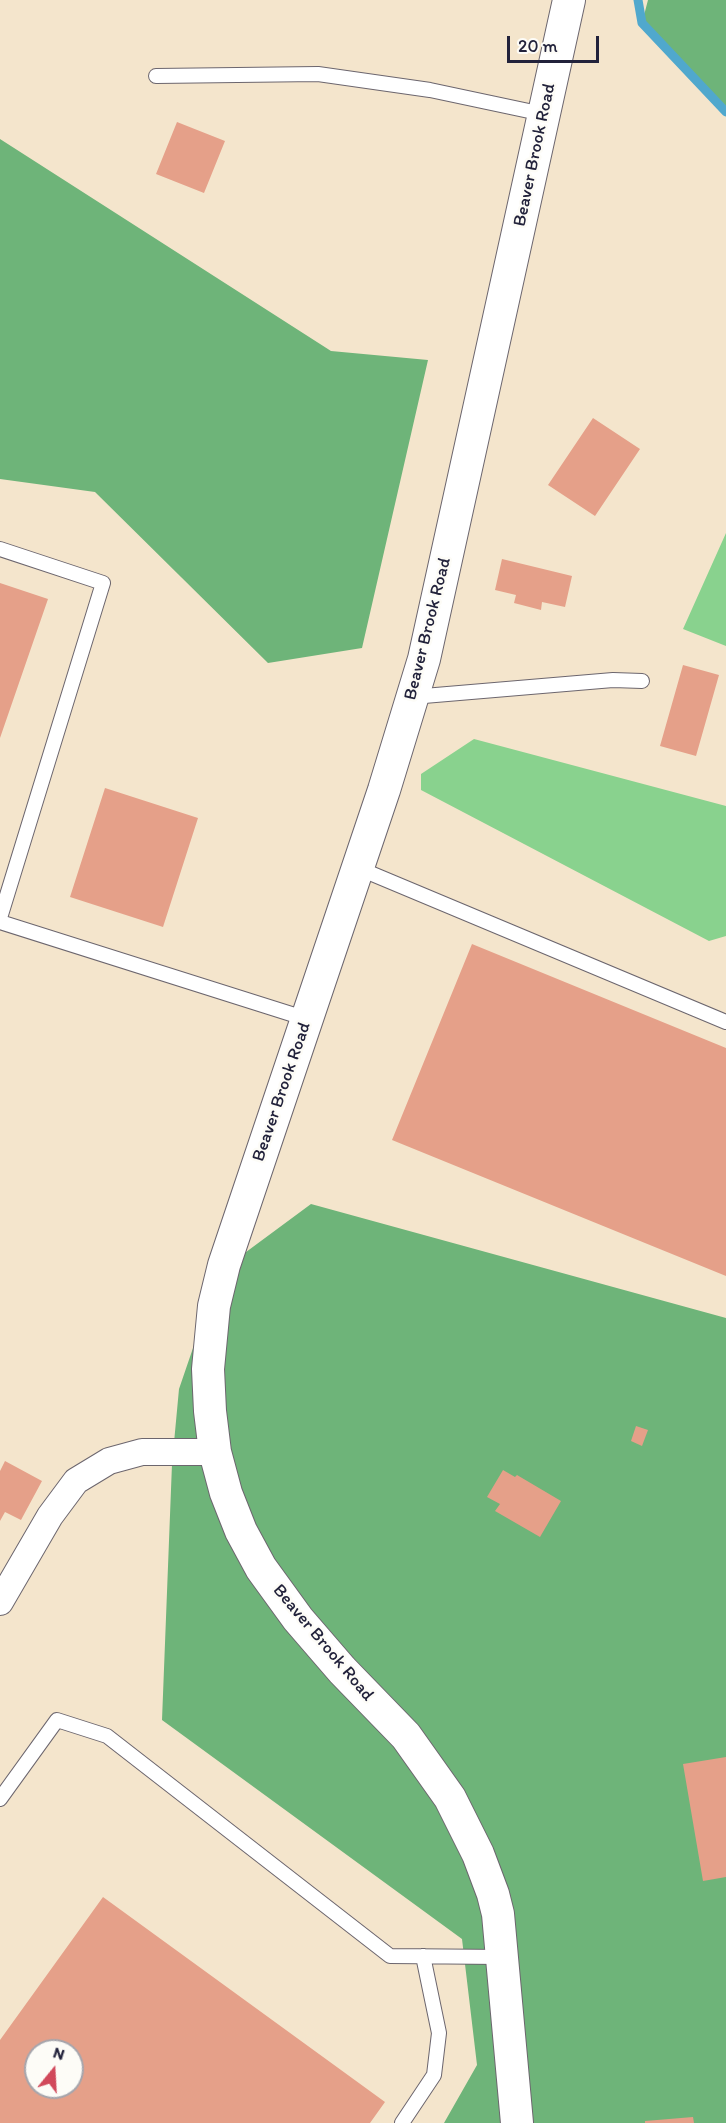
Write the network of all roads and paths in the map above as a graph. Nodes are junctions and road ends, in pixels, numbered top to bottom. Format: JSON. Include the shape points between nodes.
{"nodes":[{"id":1,"x":569,"y":0,"type":"edge"},
{"id":2,"x":156,"y":76,"type":"dead end"},
{"id":3,"x":543,"y":114,"type":"junction"},
{"id":4,"x":0,"y":549,"type":"edge"},
{"id":5,"x":642,"y":681,"type":"dead end"},
{"id":6,"x":412,"y":697,"type":"junction"},
{"id":7,"x":358,"y":868,"type":"junction"},
{"id":8,"x":0,"y":920,"type":"edge"},
{"id":9,"x":307,"y":1019,"type":"junction"},
{"id":10,"x":726,"y":1022,"type":"edge"},
{"id":11,"x":215,"y":1452,"type":"junction"},
{"id":12,"x":0,"y":1602,"type":"edge"},
{"id":13,"x":0,"y":1799,"type":"edge"},
{"id":14,"x":423,"y":1956,"type":"junction"},
{"id":15,"x":502,"y":1957,"type":"junction"},
{"id":16,"x":402,"y":2123,"type":"edge"},
{"id":17,"x":517,"y":2123,"type":"edge"}],
"edges":[{"from":1,"to":3,"type":"street","name":"Beaver Brook Road"},
{"from":2,"to":3,"type":"lane","via":[[318,74],[430,90]]},
{"from":3,"to":6,"type":"street","name":"Beaver Brook Road","via":[[429,636]]},
{"from":4,"to":8,"type":"lane","via":[[103,583]]},
{"from":5,"to":6,"type":"lane","via":[[613,680]]},
{"from":6,"to":7,"type":"street","name":"Beaver Brook Road"},
{"from":7,"to":9,"type":"street","name":"Beaver Brook Road"},
{"from":7,"to":10,"type":"lane"},
{"from":8,"to":9,"type":"lane"},
{"from":9,"to":11,"type":"street","name":"Beaver Brook Road","via":[[224,1265],[214,1306],[208,1369]]},
{"from":11,"to":12,"type":"street","via":[[142,1452],[109,1461],[76,1482],[50,1516]]},
{"from":11,"to":15,"type":"street","name":"Beaver Brook Road","via":[[241,1531],[261,1568],[342,1670],[406,1736],[450,1798],[493,1894]]},
{"from":13,"to":14,"type":"lane","via":[[57,1720],[107,1736],[390,1956]]},
{"from":14,"to":15,"type":"lane"},
{"from":14,"to":16,"type":"lane","via":[[439,2032],[434,2075]]},
{"from":15,"to":17,"type":"street","name":"Beaver Brook Road"}]}
